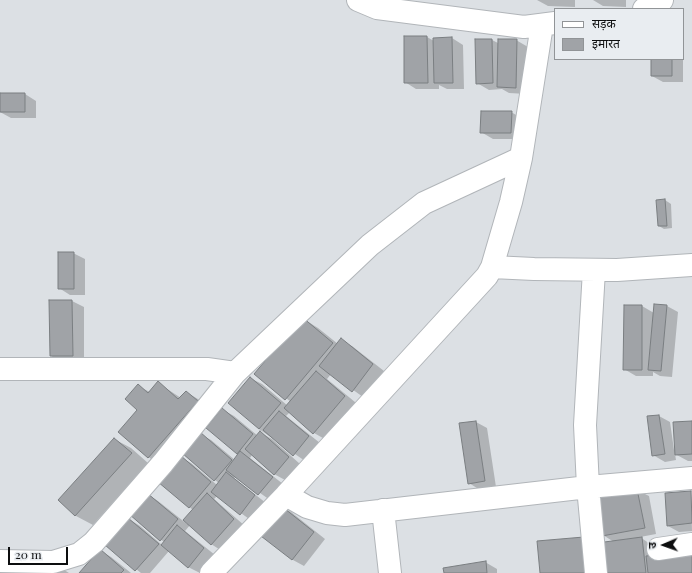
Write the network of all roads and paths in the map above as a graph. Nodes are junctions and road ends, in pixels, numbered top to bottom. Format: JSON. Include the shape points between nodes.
{"nodes":[{"id":1,"x":358,"y":0,"type":"edge"},
{"id":2,"x":662,"y":0,"type":"edge"},
{"id":3,"x":648,"y":8,"type":"edge"},
{"id":4,"x":548,"y":24,"type":"edge"},
{"id":5,"x":520,"y":158,"type":"junction"},
{"id":6,"x":692,"y":265,"type":"edge"},
{"id":7,"x":492,"y":266,"type":"junction"},
{"id":8,"x":594,"y":270,"type":"junction"},
{"id":9,"x":0,"y":369,"type":"edge"},
{"id":10,"x":235,"y":373,"type":"junction"},
{"id":11,"x":692,"y":478,"type":"edge"},
{"id":12,"x":588,"y":487,"type":"junction"},
{"id":13,"x":286,"y":495,"type":"junction"},
{"id":14,"x":383,"y":510,"type":"junction"},
{"id":15,"x":692,"y":544,"type":"edge"},
{"id":16,"x":658,"y":549,"type":"dead end"},
{"id":17,"x":0,"y":561,"type":"edge"},
{"id":18,"x":211,"y":573,"type":"edge"},
{"id":19,"x":390,"y":573,"type":"edge"},
{"id":20,"x":596,"y":573,"type":"edge"}],
"edges":[{"from":1,"to":4,"type":"street","via":[[377,8],[524,28]]},
{"from":2,"to":3,"type":"street"},
{"from":4,"to":5,"type":"street"},
{"from":5,"to":7,"type":"street","via":[[511,202]]},
{"from":5,"to":10,"type":"street","via":[[424,203],[370,246]]},
{"from":6,"to":8,"type":"street"},
{"from":7,"to":8,"type":"street"},
{"from":7,"to":13,"type":"street","via":[[487,276]]},
{"from":8,"to":12,"type":"street","via":[[585,425]]},
{"from":9,"to":10,"type":"street","via":[[207,369]]},
{"from":10,"to":17,"type":"street","via":[[163,463],[94,542],[79,554],[53,562]]},
{"from":11,"to":12,"type":"street"},
{"from":12,"to":14,"type":"street"},
{"from":12,"to":20,"type":"street"},
{"from":13,"to":14,"type":"street","via":[[307,507],[327,513],[345,515]]},
{"from":13,"to":18,"type":"street"},
{"from":14,"to":19,"type":"street"},
{"from":15,"to":16,"type":"street"}]}
